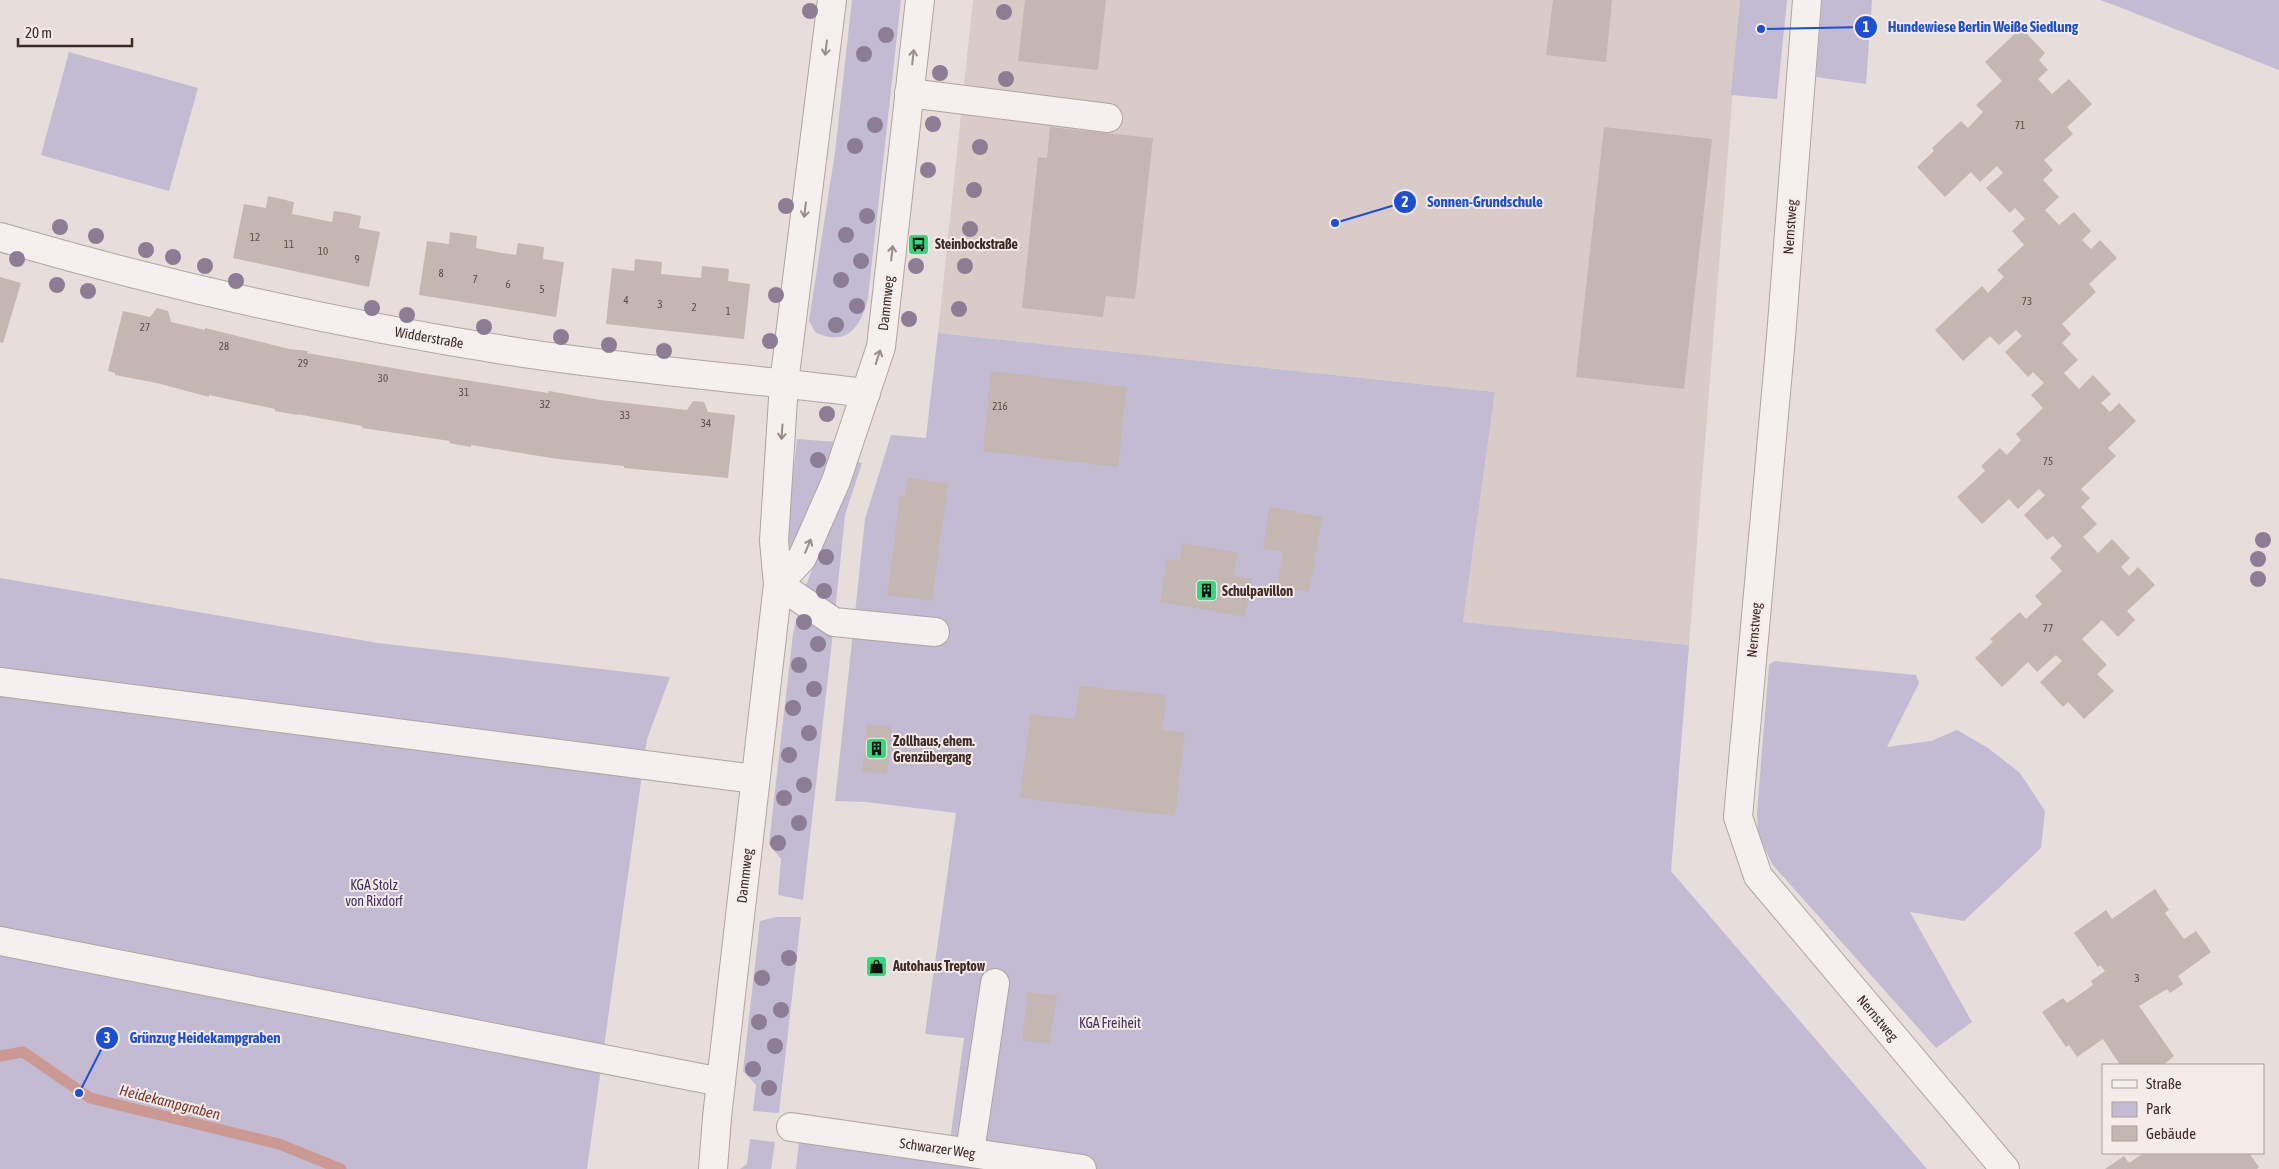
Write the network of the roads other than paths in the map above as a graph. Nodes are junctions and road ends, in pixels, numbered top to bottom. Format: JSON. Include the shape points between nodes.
{"nodes":[{"id":1,"x":832,"y":0,"type":"edge"},
{"id":2,"x":920,"y":0,"type":"edge"},
{"id":3,"x":1808,"y":0,"type":"edge"},
{"id":4,"x":910,"y":93,"type":"junction"},
{"id":5,"x":1108,"y":118,"type":"dead end"},
{"id":6,"x":0,"y":237,"type":"edge"},
{"id":7,"x":784,"y":383,"type":"junction"},
{"id":8,"x":866,"y":393,"type":"junction"},
{"id":9,"x":778,"y":584,"type":"junction"},
{"id":10,"x":935,"y":632,"type":"dead end"},
{"id":11,"x":0,"y":682,"type":"edge"},
{"id":12,"x":755,"y":779,"type":"junction"},
{"id":13,"x":0,"y":941,"type":"edge"},
{"id":14,"x":994,"y":983,"type":"dead end"},
{"id":15,"x":721,"y":1082,"type":"junction"},
{"id":16,"x":790,"y":1127,"type":"dead end"},
{"id":17,"x":970,"y":1152,"type":"junction"},
{"id":18,"x":713,"y":1169,"type":"edge"},
{"id":19,"x":1082,"y":1169,"type":"edge"},
{"id":20,"x":2005,"y":1169,"type":"edge"}],
"edges":[{"from":1,"to":7,"type":"street","name":"Dammweg","one_way":true},
{"from":4,"to":2,"type":"street","name":"Dammweg","one_way":true},
{"from":3,"to":20,"type":"street","name":"Nernstweg","via":[[1738,817],[1758,876]]},
{"from":4,"to":5,"type":"street"},
{"from":8,"to":4,"type":"street","name":"Dammweg","one_way":true,"via":[[881,347]]},
{"from":6,"to":7,"type":"street","name":"Widderstraße","via":[[94,264],[377,328],[524,353]]},
{"from":7,"to":8,"type":"street","name":"Widderstraße"},
{"from":7,"to":9,"type":"street","name":"Dammweg","one_way":true,"via":[[774,541]]},
{"from":9,"to":8,"type":"street","name":"Dammweg","one_way":true,"via":[[802,558],[836,481]]},
{"from":9,"to":10,"type":"street","via":[[834,622]]},
{"from":9,"to":12,"type":"street","name":"Dammweg"},
{"from":11,"to":12,"type":"street"},
{"from":12,"to":15,"type":"street","name":"Dammweg"},
{"from":13,"to":15,"type":"street"},
{"from":14,"to":17,"type":"street"},
{"from":15,"to":18,"type":"street","name":"Dammweg"},
{"from":16,"to":17,"type":"street","name":"Schwarzer Weg"},
{"from":17,"to":19,"type":"street","name":"Schwarzer Weg"}]}
